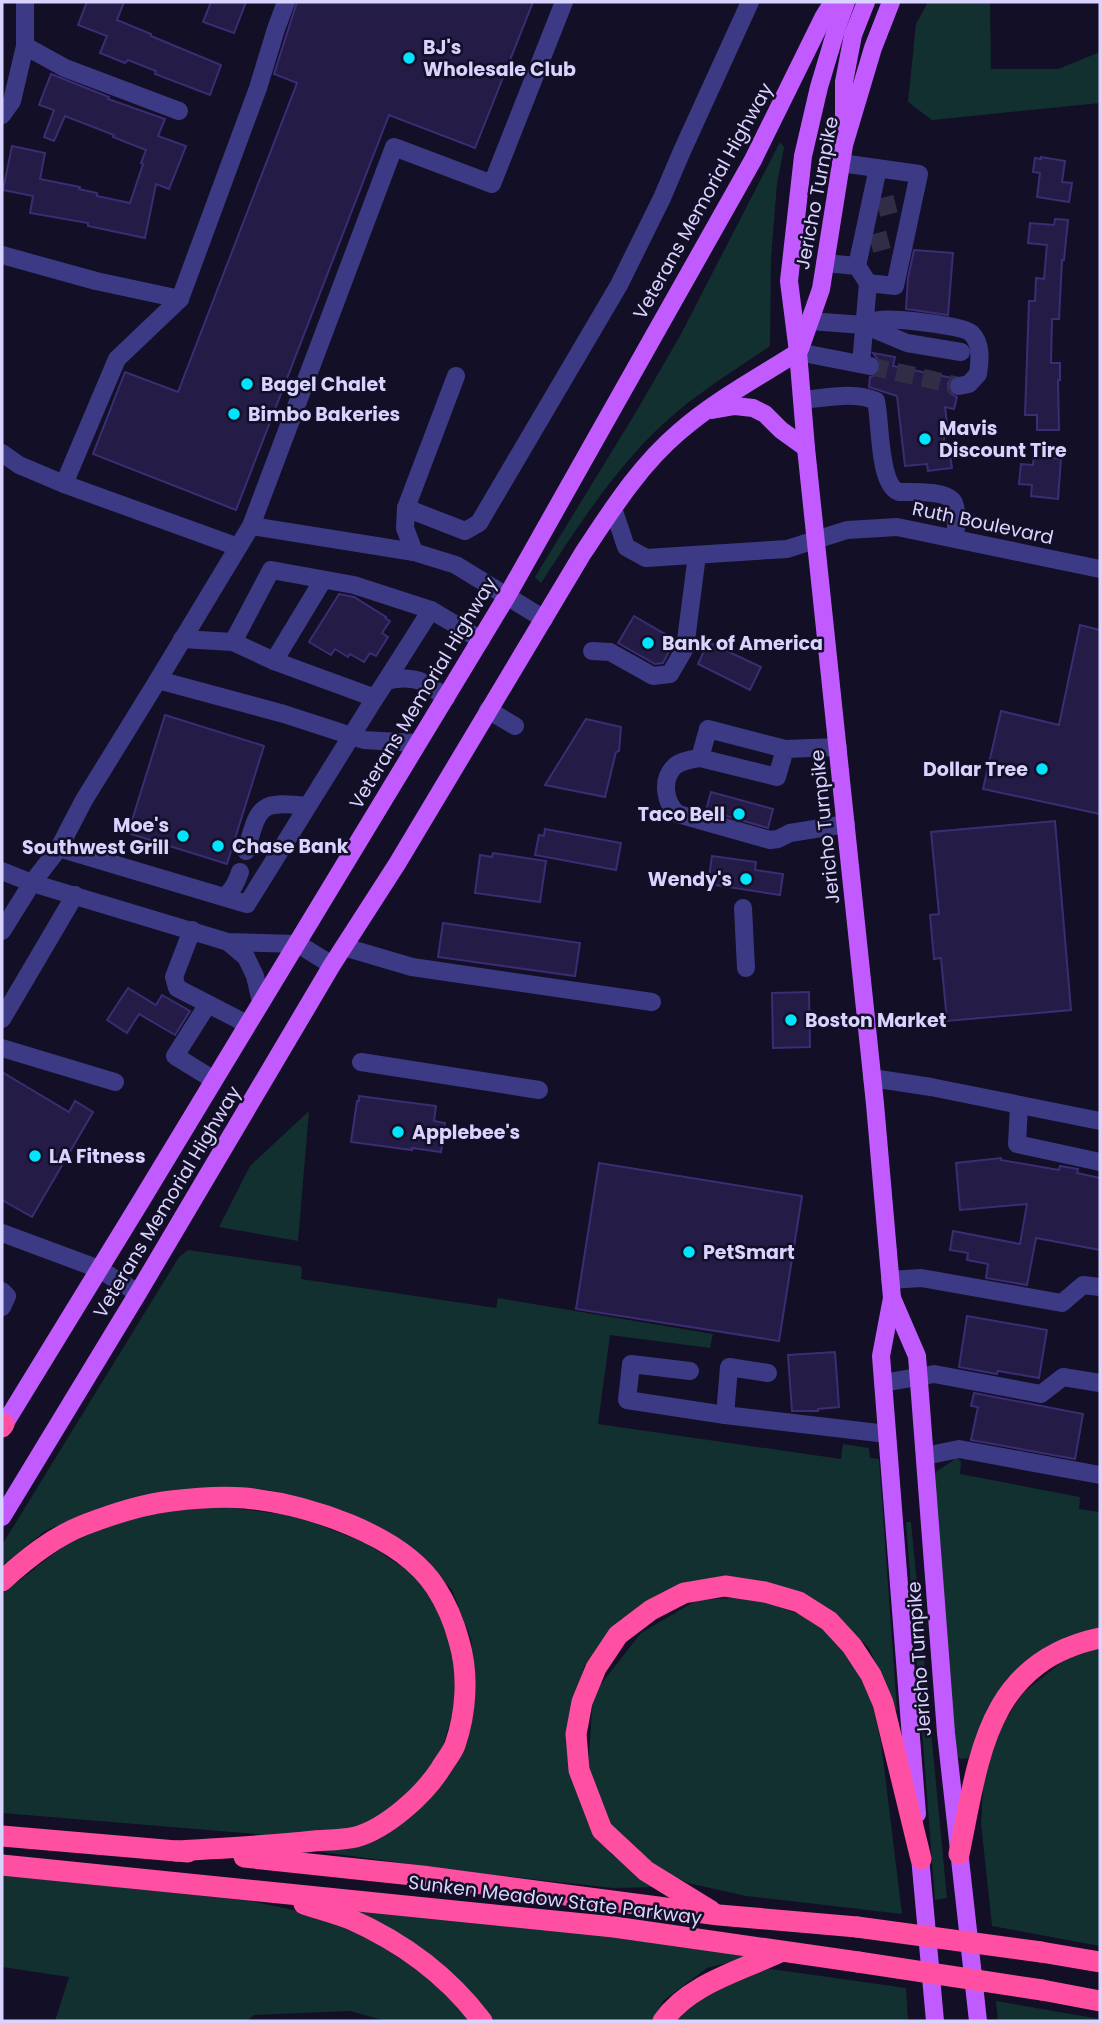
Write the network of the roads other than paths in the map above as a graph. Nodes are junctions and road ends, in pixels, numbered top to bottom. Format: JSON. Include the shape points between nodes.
{"nodes":[{"id":1,"x":25,"y":2,"type":"edge"},
{"id":2,"x":286,"y":2,"type":"edge"},
{"id":3,"x":564,"y":2,"type":"edge"},
{"id":4,"x":750,"y":2,"type":"edge"},
{"id":5,"x":833,"y":2,"type":"edge"},
{"id":6,"x":846,"y":2,"type":"edge"},
{"id":7,"x":866,"y":2,"type":"edge"},
{"id":8,"x":891,"y":2,"type":"edge"},
{"id":9,"x":26,"y":46,"type":"junction"},
{"id":10,"x":179,"y":111,"type":"dead end"},
{"id":11,"x":2,"y":115,"type":"edge"},
{"id":12,"x":842,"y":154,"type":"junction"},
{"id":13,"x":878,"y":168,"type":"junction"},
{"id":14,"x":2,"y":255,"type":"edge"},
{"id":15,"x":825,"y":263,"type":"junction"},
{"id":16,"x":858,"y":265,"type":"junction"},
{"id":17,"x":868,"y":283,"type":"junction"},
{"id":18,"x":180,"y":299,"type":"junction"},
{"id":19,"x":809,"y":321,"type":"junction"},
{"id":20,"x":864,"y":325,"type":"junction"},
{"id":21,"x":799,"y":352,"type":"junction"},
{"id":22,"x":961,"y":352,"type":"dead end"},
{"id":23,"x":456,"y":376,"type":"dead end"},
{"id":24,"x":959,"y":386,"type":"dead end"},
{"id":25,"x":802,"y":400,"type":"junction"},
{"id":26,"x":706,"y":411,"type":"junction"},
{"id":27,"x":806,"y":448,"type":"junction"},
{"id":28,"x":2,"y":453,"type":"edge"},
{"id":29,"x":64,"y":484,"type":"junction"},
{"id":30,"x":406,"y":508,"type":"junction"},
{"id":31,"x":613,"y":508,"type":"junction"},
{"id":32,"x":251,"y":526,"type":"junction"},
{"id":33,"x":955,"y":538,"type":"junction"},
{"id":34,"x":816,"y":540,"type":"junction"},
{"id":35,"x":238,"y":547,"type":"junction"},
{"id":36,"x":414,"y":552,"type":"junction"},
{"id":37,"x":697,"y":555,"type":"junction"},
{"id":38,"x":1100,"y":569,"type":"edge"},
{"id":39,"x":323,"y":580,"type":"junction"},
{"id":40,"x":507,"y":596,"type":"junction"},
{"id":41,"x":431,"y":610,"type":"junction"},
{"id":42,"x":544,"y":619,"type":"junction"},
{"id":43,"x":182,"y":639,"type":"junction"},
{"id":44,"x":481,"y":640,"type":"junction"},
{"id":45,"x":233,"y":642,"type":"junction"},
{"id":46,"x":592,"y":651,"type":"dead end"},
{"id":47,"x":274,"y":662,"type":"junction"},
{"id":48,"x":395,"y":679,"type":"junction"},
{"id":49,"x":158,"y":680,"type":"junction"},
{"id":50,"x":375,"y":698,"type":"junction"},
{"id":51,"x":446,"y":698,"type":"junction"},
{"id":52,"x":488,"y":710,"type":"junction"},
{"id":53,"x":515,"y":726,"type":"dead end"},
{"id":54,"x":351,"y":736,"type":"junction"},
{"id":55,"x":417,"y":743,"type":"junction"},
{"id":56,"x":838,"y":747,"type":"junction"},
{"id":57,"x":785,"y":749,"type":"junction"},
{"id":58,"x":701,"y":758,"type":"junction"},
{"id":59,"x":307,"y":806,"type":"junction"},
{"id":60,"x":846,"y":824,"type":"junction"},
{"id":61,"x":59,"y":848,"type":"junction"},
{"id":62,"x":246,"y":851,"type":"dead end"},
{"id":63,"x":2,"y":872,"type":"edge"},
{"id":64,"x":240,"y":872,"type":"dead end"},
{"id":65,"x":32,"y":883,"type":"junction"},
{"id":66,"x":75,"y":895,"type":"junction"},
{"id":67,"x":224,"y":897,"type":"junction"},
{"id":68,"x":743,"y":908,"type":"dead end"},
{"id":69,"x":2,"y":928,"type":"edge"},
{"id":70,"x":192,"y":930,"type":"junction"},
{"id":71,"x":228,"y":942,"type":"junction"},
{"id":72,"x":298,"y":944,"type":"junction"},
{"id":73,"x":344,"y":947,"type":"junction"},
{"id":74,"x":332,"y":965,"type":"junction"},
{"id":75,"x":746,"y":968,"type":"dead end"},
{"id":76,"x":261,"y":1002,"type":"junction"},
{"id":77,"x":652,"y":1002,"type":"dead end"},
{"id":78,"x":208,"y":1003,"type":"junction"},
{"id":79,"x":2,"y":1019,"type":"edge"},
{"id":80,"x":247,"y":1024,"type":"junction"},
{"id":81,"x":2,"y":1048,"type":"edge"},
{"id":82,"x":360,"y":1062,"type":"dead end"},
{"id":83,"x":872,"y":1078,"type":"junction"},
{"id":84,"x":214,"y":1080,"type":"junction"},
{"id":85,"x":115,"y":1082,"type":"dead end"},
{"id":86,"x":539,"y":1090,"type":"dead end"},
{"id":87,"x":1019,"y":1105,"type":"junction"},
{"id":88,"x":1100,"y":1121,"type":"edge"},
{"id":89,"x":1100,"y":1162,"type":"edge"},
{"id":90,"x":2,"y":1233,"type":"edge"},
{"id":91,"x":99,"y":1269,"type":"junction"},
{"id":92,"x":1100,"y":1287,"type":"edge"},
{"id":93,"x":891,"y":1289,"type":"junction"},
{"id":94,"x":2,"y":1291,"type":"edge"},
{"id":95,"x":138,"y":1293,"type":"junction"},
{"id":96,"x":2,"y":1307,"type":"edge"},
{"id":97,"x":690,"y":1371,"type":"dead end"},
{"id":98,"x":768,"y":1373,"type":"dead end"},
{"id":99,"x":919,"y":1376,"type":"junction"},
{"id":100,"x":883,"y":1383,"type":"junction"},
{"id":101,"x":1100,"y":1383,"type":"edge"},
{"id":102,"x":725,"y":1415,"type":"junction"},
{"id":103,"x":3,"y":1426,"type":"edge"},
{"id":104,"x":887,"y":1434,"type":"junction"},
{"id":105,"x":925,"y":1456,"type":"junction"},
{"id":106,"x":1100,"y":1475,"type":"edge"},
{"id":107,"x":2,"y":1517,"type":"edge"},
{"id":108,"x":2,"y":1581,"type":"edge"},
{"id":109,"x":1100,"y":1638,"type":"edge"},
{"id":110,"x":2,"y":1836,"type":"edge"},
{"id":111,"x":177,"y":1850,"type":"junction"},
{"id":112,"x":959,"y":1854,"type":"junction"},
{"id":113,"x":920,"y":1859,"type":"junction"},
{"id":114,"x":2,"y":1865,"type":"edge"},
{"id":115,"x":268,"y":1892,"type":"junction"},
{"id":116,"x":719,"y":1915,"type":"junction"},
{"id":117,"x":780,"y":1952,"type":"junction"},
{"id":118,"x":1096,"y":1960,"type":"edge"},
{"id":119,"x":1100,"y":2001,"type":"edge"},
{"id":120,"x":482,"y":2021,"type":"edge"},
{"id":121,"x":663,"y":2021,"type":"edge"},
{"id":122,"x":935,"y":2021,"type":"edge"},
{"id":123,"x":978,"y":2021,"type":"edge"}],
"edges":[{"from":1,"to":9,"type":"street"},
{"from":2,"to":18,"type":"street"},
{"from":3,"to":32,"type":"street","via":[[492,184],[394,147]]},
{"from":4,"to":30,"type":"street","via":[[620,285],[480,523],[465,531]]},
{"from":5,"to":40,"type":"main road","name":"Veterans Memorial Highway","via":[[753,160]]},
{"from":6,"to":21,"type":"main road","name":"Jericho Turnpike","via":[[803,156],[789,281]]},
{"from":7,"to":12,"type":"main road","via":[[853,35],[844,82]]},
{"from":8,"to":12,"type":"main road","name":"Jericho Turnpike"},
{"from":9,"to":10,"type":"street","via":[[65,68]]},
{"from":9,"to":11,"type":"street","via":[[12,101]]},
{"from":12,"to":13,"type":"street"},
{"from":12,"to":15,"type":"main road","name":"Jericho Turnpike"},
{"from":13,"to":16,"type":"street","via":[[874,210]]},
{"from":13,"to":17,"type":"street","via":[[919,174],[908,200],[895,286]]},
{"from":14,"to":18,"type":"street"},
{"from":15,"to":16,"type":"street"},
{"from":15,"to":19,"type":"main road","name":"Jericho Turnpike"},
{"from":16,"to":17,"type":"street"},
{"from":17,"to":20,"type":"street"},
{"from":18,"to":29,"type":"street","via":[[117,359]]},
{"from":19,"to":20,"type":"street"},
{"from":19,"to":21,"type":"main road","name":"Jericho Turnpike"},
{"from":20,"to":21,"type":"street","via":[[865,365]]},
{"from":20,"to":22,"type":"street","via":[[907,343]]},
{"from":20,"to":24,"type":"street","via":[[879,320],[968,331],[979,348],[978,374],[969,384]]},
{"from":21,"to":25,"type":"main road","name":"Jericho Turnpike"},
{"from":21,"to":26,"type":"main road","name":"Veterans Memorial Highway"},
{"from":23,"to":30,"type":"street"},
{"from":25,"to":27,"type":"main road","name":"Jericho Turnpike"},
{"from":25,"to":33,"type":"street","via":[[852,396],[876,401],[888,484],[899,492],[949,496],[956,516]]},
{"from":26,"to":27,"type":"main road","via":[[753,408]]},
{"from":26,"to":31,"type":"main road","name":"Veterans Memorial Highway","via":[[652,458]]},
{"from":27,"to":34,"type":"main road","name":"Jericho Turnpike"},
{"from":28,"to":29,"type":"street"},
{"from":29,"to":35,"type":"street"},
{"from":30,"to":36,"type":"street","via":[[405,527]]},
{"from":31,"to":37,"type":"street","name":"Ruth Boulevard","via":[[626,547],[646,558]]},
{"from":31,"to":42,"type":"main road","name":"Veterans Memorial Highway"},
{"from":32,"to":35,"type":"street"},
{"from":32,"to":36,"type":"street"},
{"from":33,"to":34,"type":"street","name":"Ruth Boulevard","via":[[897,527],[847,530]]},
{"from":33,"to":38,"type":"street","name":"Ruth Boulevard"},
{"from":34,"to":37,"type":"street","name":"Ruth Boulevard","via":[[787,549]]},
{"from":34,"to":56,"type":"main road","name":"Jericho Turnpike"},
{"from":35,"to":43,"type":"street"},
{"from":36,"to":40,"type":"street","via":[[456,565]]},
{"from":37,"to":46,"type":"street","via":[[685,648],[670,674],[653,676],[610,652]]},
{"from":39,"to":41,"type":"street"},
{"from":39,"to":45,"type":"street","via":[[271,570]]},
{"from":39,"to":47,"type":"street"},
{"from":40,"to":42,"type":"street"},
{"from":40,"to":44,"type":"main road","name":"Veterans Memorial Highway"},
{"from":41,"to":44,"type":"street"},
{"from":41,"to":48,"type":"street"},
{"from":42,"to":52,"type":"main road","name":"Veterans Memorial Highway"},
{"from":43,"to":45,"type":"street"},
{"from":43,"to":49,"type":"street"},
{"from":44,"to":51,"type":"main road","name":"Veterans Memorial Highway"},
{"from":45,"to":47,"type":"street"},
{"from":47,"to":50,"type":"street"},
{"from":48,"to":50,"type":"street"},
{"from":48,"to":51,"type":"street","via":[[428,683]]},
{"from":49,"to":54,"type":"street"},
{"from":49,"to":61,"type":"street"},
{"from":50,"to":54,"type":"street"},
{"from":51,"to":55,"type":"main road","name":"Veterans Memorial Highway"},
{"from":52,"to":53,"type":"street"},
{"from":52,"to":73,"type":"main road","name":"Veterans Memorial Highway"},
{"from":54,"to":55,"type":"street"},
{"from":54,"to":59,"type":"street"},
{"from":55,"to":72,"type":"main road","name":"Veterans Memorial Highway"},
{"from":56,"to":57,"type":"street"},
{"from":56,"to":60,"type":"main road","name":"Jericho Turnpike"},
{"from":57,"to":58,"type":"street","via":[[777,778]]},
{"from":57,"to":58,"type":"street","via":[[708,729]]},
{"from":58,"to":60,"type":"street","via":[[673,768],[667,780],[670,808],[678,814],[770,840]]},
{"from":59,"to":62,"type":"street","via":[[282,803],[263,809]]},
{"from":59,"to":67,"type":"street","via":[[247,904]]},
{"from":60,"to":83,"type":"main road","name":"Jericho Turnpike"},
{"from":61,"to":65,"type":"street"},
{"from":61,"to":67,"type":"street"},
{"from":63,"to":65,"type":"street"},
{"from":64,"to":67,"type":"street"},
{"from":65,"to":66,"type":"street"},
{"from":65,"to":69,"type":"street"},
{"from":66,"to":70,"type":"street"},
{"from":66,"to":79,"type":"street"},
{"from":68,"to":75,"type":"street"},
{"from":70,"to":71,"type":"street"},
{"from":70,"to":78,"type":"street","via":[[174,977],[177,988]]},
{"from":71,"to":72,"type":"street"},
{"from":71,"to":76,"type":"street","via":[[246,957]]},
{"from":72,"to":74,"type":"street"},
{"from":72,"to":76,"type":"main road","name":"Veterans Memorial Highway"},
{"from":73,"to":74,"type":"main road","name":"Veterans Memorial Highway"},
{"from":73,"to":77,"type":"street","via":[[412,967]]},
{"from":74,"to":95,"type":"main road","name":"Veterans Memorial Highway"},
{"from":76,"to":80,"type":"main road","name":"Veterans Memorial Highway"},
{"from":78,"to":80,"type":"street"},
{"from":78,"to":84,"type":"street","via":[[176,1056]]},
{"from":80,"to":84,"type":"main road","name":"Veterans Memorial Highway"},
{"from":81,"to":85,"type":"street"},
{"from":82,"to":86,"type":"street"},
{"from":83,"to":87,"type":"street"},
{"from":83,"to":93,"type":"main road","name":"Jericho Turnpike"},
{"from":84,"to":91,"type":"main road","name":"Veterans Memorial Highway"},
{"from":87,"to":88,"type":"street"},
{"from":87,"to":89,"type":"street","via":[[1017,1144]]},
{"from":90,"to":91,"type":"street"},
{"from":91,"to":95,"type":"street"},
{"from":91,"to":103,"type":"main road","name":"Veterans Memorial Highway"},
{"from":92,"to":93,"type":"street","via":[[1083,1285],[1062,1303],[921,1278]]},
{"from":93,"to":99,"type":"main road","name":"Jericho Turnpike","via":[[917,1356]]},
{"from":93,"to":100,"type":"main road","name":"Jericho Turnpike","via":[[881,1356]]},
{"from":94,"to":96,"type":"street","via":[[7,1296]]},
{"from":95,"to":107,"type":"main road","name":"Veterans Memorial Highway"},
{"from":97,"to":102,"type":"street","via":[[631,1364],[627,1400]]},
{"from":98,"to":102,"type":"street","via":[[729,1367]]},
{"from":99,"to":100,"type":"street"},
{"from":99,"to":101,"type":"street","via":[[934,1374],[1041,1394],[1063,1377]]},
{"from":99,"to":105,"type":"main road","name":"Jericho Turnpike"},
{"from":100,"to":104,"type":"main road","name":"Jericho Turnpike"},
{"from":102,"to":104,"type":"street"},
{"from":104,"to":113,"type":"main road","name":"Jericho Turnpike"},
{"from":105,"to":106,"type":"street","via":[[959,1448]]},
{"from":105,"to":112,"type":"main road","name":"Jericho Turnpike"},
{"from":108,"to":111,"type":"highway","via":[[30,1555],[83,1525],[168,1501],[244,1498],[329,1516],[373,1535],[407,1556],[435,1586],[452,1617],[463,1654],[465,1702],[454,1748],[411,1804],[356,1837]]},
{"from":109,"to":112,"type":"highway","via":[[1047,1657],[1018,1681],[994,1715],[981,1752]]},
{"from":110,"to":111,"type":"highway","name":"Sunken Meadow State Parkway"},
{"from":111,"to":116,"type":"highway","name":"Sunken Meadow State Parkway"},
{"from":112,"to":123,"type":"main road","name":"Jericho Turnpike"},
{"from":113,"to":116,"type":"highway","via":[[883,1703],[872,1675],[852,1646],[829,1621],[799,1602],[725,1586],[684,1594],[651,1610],[618,1635],[596,1668],[582,1702],[576,1734],[579,1770],[602,1830],[646,1871]]},
{"from":113,"to":122,"type":"main road","name":"Jericho Turnpike"},
{"from":114,"to":115,"type":"highway","name":"Sunken Meadow State Parkway"},
{"from":115,"to":117,"type":"highway","name":"Sunken Meadow State Parkway","via":[[614,1927]]},
{"from":115,"to":120,"type":"highway","via":[[348,1918],[384,1936],[444,1980]]},
{"from":116,"to":118,"type":"highway","name":"Sunken Meadow State Parkway","bridge":true,"via":[[857,1927]]},
{"from":117,"to":119,"type":"highway","name":"Sunken Meadow State Parkway","bridge":true},
{"from":117,"to":121,"type":"highway","via":[[716,1978]]}]}
